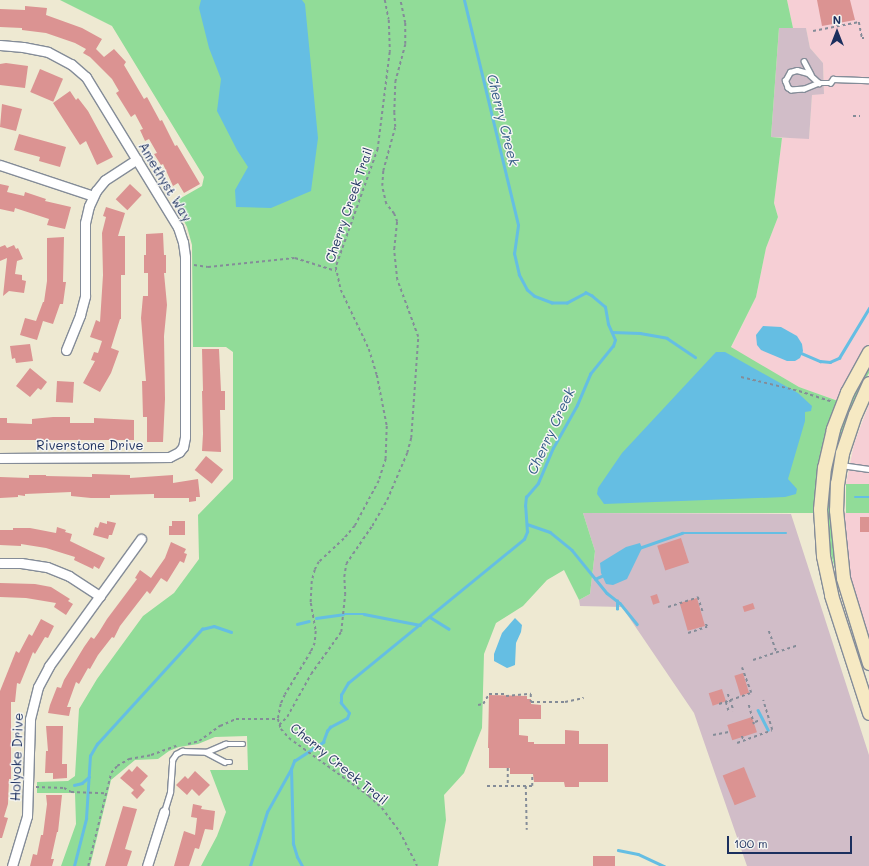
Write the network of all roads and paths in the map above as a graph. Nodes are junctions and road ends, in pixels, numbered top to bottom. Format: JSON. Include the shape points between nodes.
{"nodes":[{"id":1,"x":385,"y":0,"type":"edge"},
{"id":2,"x":400,"y":0,"type":"edge"},
{"id":3,"x":813,"y":31,"type":"dead end"},
{"id":4,"x":864,"y":38,"type":"dead end"},
{"id":5,"x":0,"y":45,"type":"edge"},
{"id":6,"x":804,"y":61,"type":"dead end"},
{"id":7,"x":811,"y":75,"type":"junction"},
{"id":8,"x":868,"y":80,"type":"dead end"},
{"id":9,"x":819,"y":83,"type":"junction"},
{"id":10,"x":853,"y":116,"type":"dead end"},
{"id":11,"x":860,"y":116,"type":"dead end"},
{"id":12,"x":136,"y":159,"type":"junction"},
{"id":13,"x":0,"y":165,"type":"edge"},
{"id":14,"x":93,"y":196,"type":"junction"},
{"id":15,"x":192,"y":265,"type":"dead end"},
{"id":16,"x":336,"y":271,"type":"junction"},
{"id":17,"x":66,"y":350,"type":"dead end"},
{"id":18,"x":869,"y":352,"type":"edge"},
{"id":19,"x":741,"y":377,"type":"dead end"},
{"id":20,"x":869,"y":383,"type":"edge"},
{"id":21,"x":842,"y":406,"type":"junction"},
{"id":22,"x":179,"y":452,"type":"joint"},
{"id":23,"x":0,"y":458,"type":"edge"},
{"id":24,"x":840,"y":465,"type":"junction"},
{"id":25,"x":869,"y":469,"type":"edge"},
{"id":26,"x":142,"y":539,"type":"dead end"},
{"id":27,"x":0,"y":563,"type":"edge"},
{"id":28,"x":100,"y":596,"type":"junction"},
{"id":29,"x":668,"y":607,"type":"dead end"},
{"id":30,"x":703,"y":612,"type":"dead end"},
{"id":31,"x":705,"y":623,"type":"dead end"},
{"id":32,"x":769,"y":630,"type":"dead end"},
{"id":33,"x":688,"y":633,"type":"dead end"},
{"id":34,"x":799,"y":645,"type":"dead end"},
{"id":35,"x":866,"y":647,"type":"edge"},
{"id":36,"x":849,"y":652,"type":"junction"},
{"id":37,"x":776,"y":653,"type":"junction"},
{"id":38,"x":754,"y":660,"type":"dead end"},
{"id":39,"x":869,"y":663,"type":"edge"},
{"id":40,"x":742,"y":668,"type":"dead end"},
{"id":41,"x":728,"y":694,"type":"dead end"},
{"id":42,"x":584,"y":698,"type":"dead end"},
{"id":43,"x":730,"y":700,"type":"junction"},
{"id":44,"x":763,"y":700,"type":"dead end"},
{"id":45,"x":726,"y":702,"type":"junction"},
{"id":46,"x":720,"y":704,"type":"dead end"},
{"id":47,"x":478,"y":705,"type":"dead end"},
{"id":48,"x":749,"y":705,"type":"dead end"},
{"id":49,"x":734,"y":711,"type":"dead end"},
{"id":50,"x":729,"y":712,"type":"dead end"},
{"id":51,"x":869,"y":713,"type":"edge"},
{"id":52,"x":768,"y":716,"type":"junction"},
{"id":53,"x":764,"y":718,"type":"dead end"},
{"id":54,"x":278,"y":719,"type":"junction"},
{"id":55,"x":760,"y":720,"type":"dead end"},
{"id":56,"x":279,"y":725,"type":"junction"},
{"id":57,"x":729,"y":732,"type":"dead end"},
{"id":58,"x":713,"y":735,"type":"dead end"},
{"id":59,"x":742,"y":736,"type":"dead end"},
{"id":60,"x":744,"y":741,"type":"junction"},
{"id":61,"x":737,"y":743,"type":"dead end"},
{"id":62,"x":243,"y":744,"type":"dead end"},
{"id":63,"x":183,"y":745,"type":"dead end"},
{"id":64,"x":178,"y":746,"type":"dead end"},
{"id":65,"x":206,"y":752,"type":"junction"},
{"id":66,"x":230,"y":762,"type":"dead end"},
{"id":67,"x":508,"y":768,"type":"dead end"},
{"id":68,"x":532,"y":774,"type":"dead end"},
{"id":69,"x":487,"y":786,"type":"dead end"},
{"id":70,"x":508,"y":786,"type":"junction"},
{"id":71,"x":526,"y":786,"type":"junction"},
{"id":72,"x":36,"y":788,"type":"dead end"},
{"id":73,"x":106,"y":793,"type":"junction"},
{"id":74,"x":164,"y":812,"type":"joint"},
{"id":75,"x":527,"y":830,"type":"dead end"},
{"id":76,"x":12,"y":866,"type":"edge"},
{"id":77,"x":88,"y":866,"type":"edge"},
{"id":78,"x":148,"y":866,"type":"edge"},
{"id":79,"x":417,"y":866,"type":"edge"}],
"edges":[{"from":1,"to":16,"type":"path","name":"Cherry Creek Trail","via":[[389,20],[390,52],[378,149]]},
{"from":2,"to":56,"type":"path","via":[[405,23],[405,44],[395,82],[395,127],[383,171],[382,186],[386,204],[397,222],[394,249],[397,280],[418,337],[411,438],[387,500],[346,564],[341,632],[311,674],[287,717]]},
{"from":3,"to":4,"type":"path","via":[[859,22]]},
{"from":5,"to":12,"type":"street","name":"Amethyst Way","via":[[48,52],[79,71],[91,84]]},
{"from":6,"to":7,"type":"lane"},
{"from":7,"to":9,"type":"lane"},
{"from":7,"to":9,"type":"lane","via":[[803,70],[792,70],[787,74],[786,84],[788,88],[797,90]]},
{"from":8,"to":9,"type":"lane","via":[[833,79],[830,82]]},
{"from":10,"to":11,"type":"path"},
{"from":12,"to":14,"type":"street","via":[[105,180]]},
{"from":12,"to":22,"type":"street","name":"Amethyst Way","via":[[170,213],[181,234],[184,249],[185,437]]},
{"from":13,"to":14,"type":"street"},
{"from":14,"to":17,"type":"street","via":[[86,212],[85,223],[85,296]]},
{"from":15,"to":16,"type":"path","via":[[208,267],[294,258]]},
{"from":16,"to":54,"type":"path","name":"Cherry Creek Trail","via":[[341,290],[368,345],[377,375],[386,419],[386,459],[379,481],[355,526],[319,562],[315,570],[311,603],[316,631],[315,643],[285,695]]},
{"from":18,"to":21,"type":"main road"},
{"from":19,"to":21,"type":"path","via":[[799,390]]},
{"from":20,"to":24,"type":"main road","via":[[851,423]]},
{"from":21,"to":36,"type":"main road","via":[[833,429],[824,467],[820,517],[826,575]]},
{"from":22,"to":23,"type":"street","name":"Riverstone Drive","via":[[169,457]]},
{"from":24,"to":25,"type":"lane"},
{"from":24,"to":35,"type":"main road","via":[[836,510],[840,559],[847,594]]},
{"from":26,"to":28,"type":"street","name":"Holyoke Drive"},
{"from":27,"to":28,"type":"street","via":[[47,567],[69,576]]},
{"from":28,"to":76,"type":"street","name":"Holyoke Drive","via":[[49,666],[34,701],[29,727],[28,810]]},
{"from":29,"to":30,"type":"path","via":[[698,597]]},
{"from":31,"to":33,"type":"path","via":[[707,627]]},
{"from":32,"to":37,"type":"path"},
{"from":34,"to":37,"type":"path"},
{"from":35,"to":36,"type":"street"},
{"from":35,"to":39,"type":"main road"},
{"from":36,"to":51,"type":"main road"},
{"from":37,"to":38,"type":"path"},
{"from":40,"to":43,"type":"path","via":[[751,693]]},
{"from":41,"to":43,"type":"path"},
{"from":42,"to":47,"type":"path","via":[[565,702],[531,702],[531,694],[490,694],[483,704]]},
{"from":43,"to":45,"type":"path"},
{"from":43,"to":49,"type":"path"},
{"from":44,"to":52,"type":"path"},
{"from":45,"to":46,"type":"path"},
{"from":45,"to":50,"type":"path"},
{"from":48,"to":55,"type":"path","via":[[755,723]]},
{"from":52,"to":53,"type":"path"},
{"from":52,"to":60,"type":"path","via":[[772,730]]},
{"from":54,"to":56,"type":"path","name":"Cherry Creek Trail"},
{"from":54,"to":63,"type":"path","via":[[236,719],[220,726],[199,742]]},
{"from":56,"to":79,"type":"path","name":"Cherry Creek Trail","via":[[290,738],[382,808],[400,832]]},
{"from":57,"to":58,"type":"path"},
{"from":59,"to":60,"type":"path"},
{"from":60,"to":61,"type":"path"},
{"from":62,"to":65,"type":"lane","via":[[225,744]]},
{"from":64,"to":73,"type":"path","via":[[125,761],[111,773]]},
{"from":65,"to":66,"type":"lane"},
{"from":65,"to":74,"type":"lane","via":[[182,752],[174,757],[170,792]]},
{"from":67,"to":70,"type":"path"},
{"from":68,"to":71,"type":"path","via":[[532,786]]},
{"from":69,"to":70,"type":"path"},
{"from":70,"to":71,"type":"path"},
{"from":71,"to":75,"type":"path"},
{"from":72,"to":73,"type":"path"},
{"from":73,"to":77,"type":"path"},
{"from":74,"to":78,"type":"street"}]}
